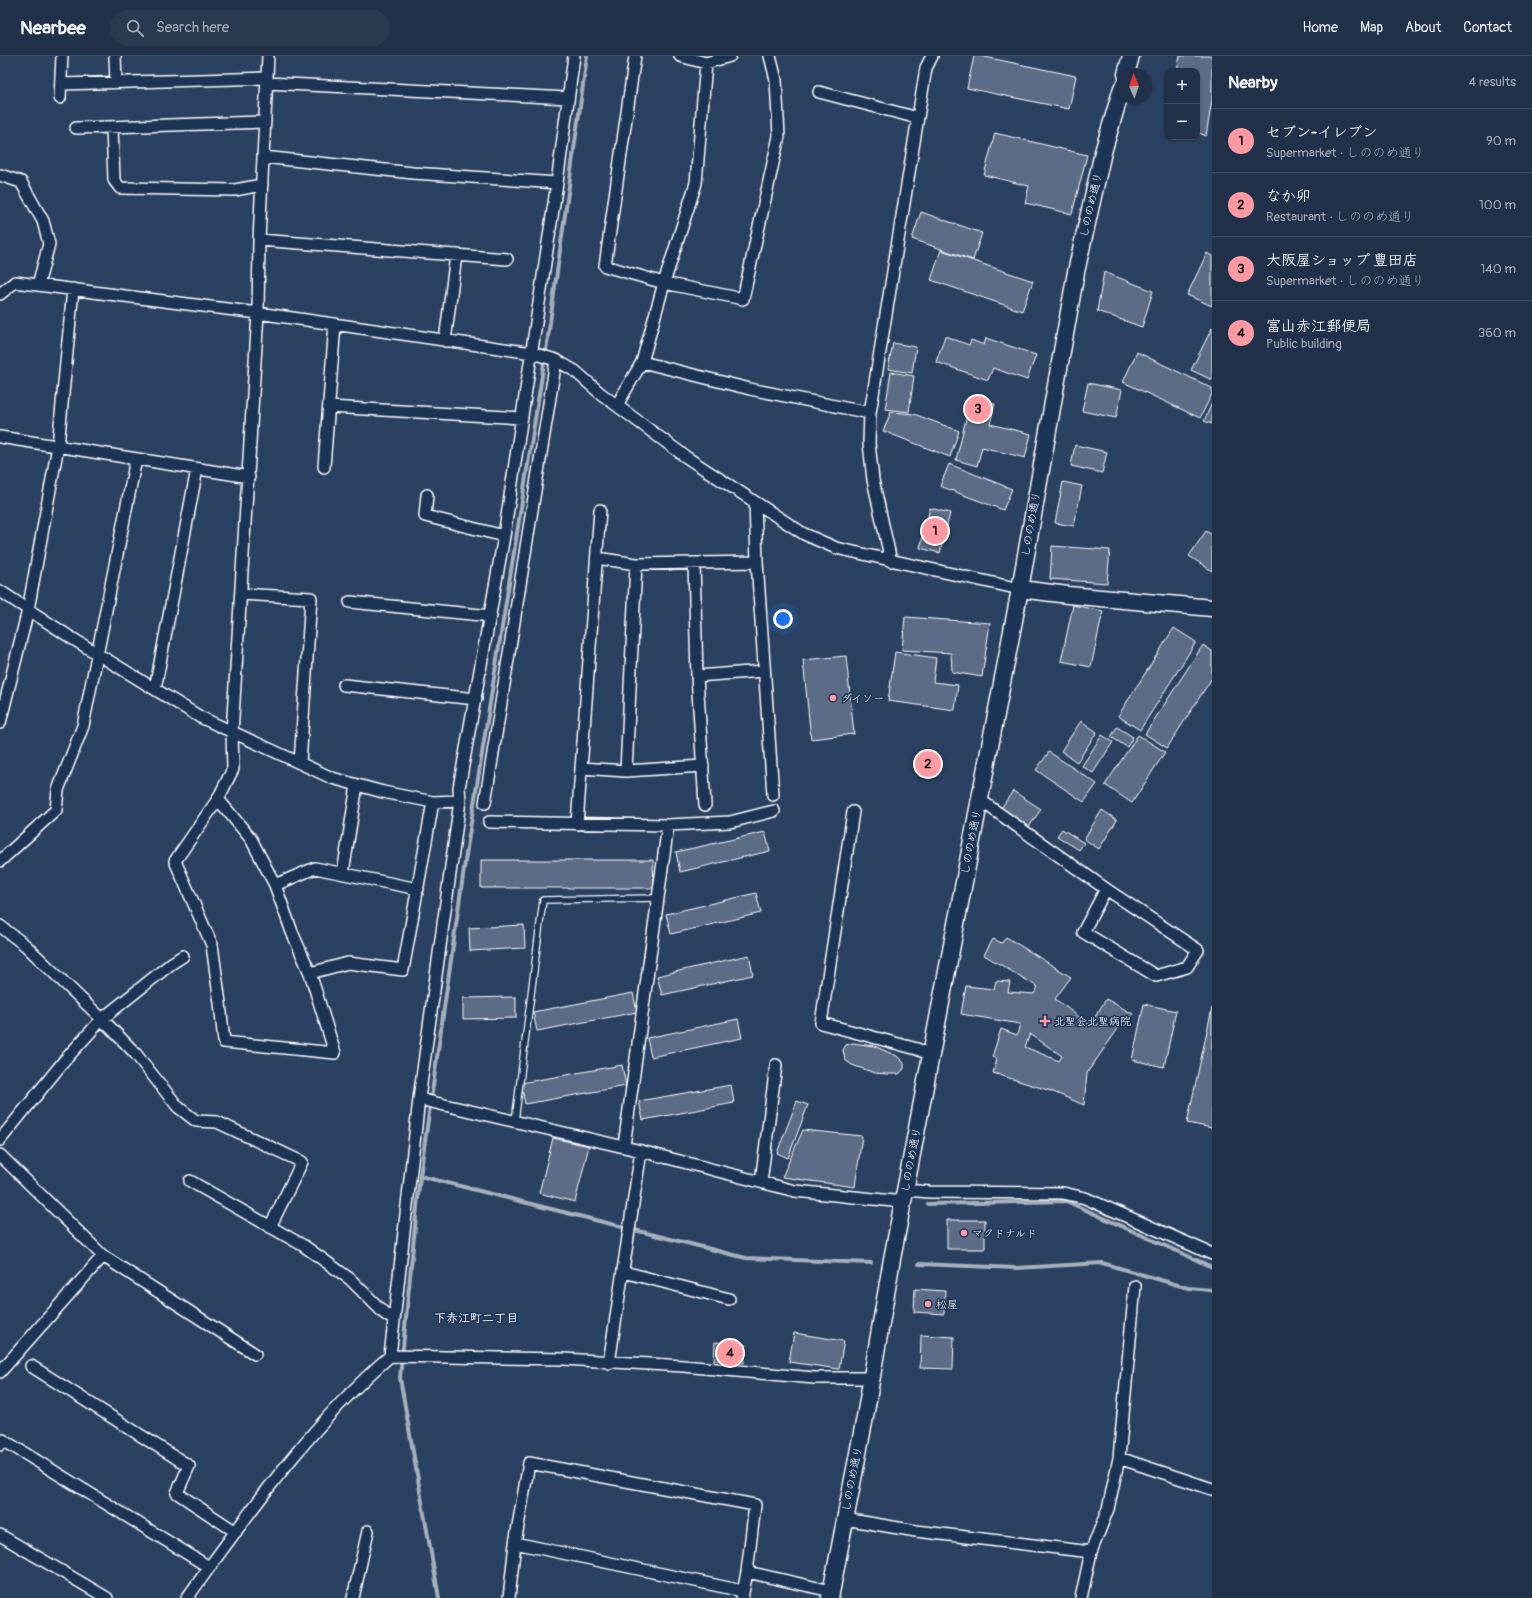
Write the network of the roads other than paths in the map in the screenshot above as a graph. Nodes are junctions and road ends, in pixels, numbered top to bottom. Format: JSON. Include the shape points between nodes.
{"nodes":[{"id":1,"x":62,"y":56,"type":"edge"},
{"id":2,"x":115,"y":56,"type":"edge"},
{"id":3,"x":268,"y":56,"type":"edge"},
{"id":4,"x":574,"y":56,"type":"edge"},
{"id":5,"x":635,"y":56,"type":"edge"},
{"id":6,"x":680,"y":56,"type":"edge"},
{"id":7,"x":730,"y":56,"type":"edge"},
{"id":8,"x":770,"y":56,"type":"edge"},
{"id":9,"x":932,"y":56,"type":"edge"},
{"id":10,"x":1131,"y":56,"type":"edge"},
{"id":11,"x":706,"y":63,"type":"junction"},
{"id":12,"x":1128,"y":68,"type":"edge"},
{"id":13,"x":267,"y":81,"type":"junction"},
{"id":14,"x":116,"y":82,"type":"junction"},
{"id":15,"x":61,"y":84,"type":"junction"},
{"id":16,"x":819,"y":92,"type":"dead end"},
{"id":17,"x":60,"y":98,"type":"dead end"},
{"id":18,"x":568,"y":98,"type":"junction"},
{"id":19,"x":1117,"y":104,"type":"edge"},
{"id":20,"x":918,"y":118,"type":"junction"},
{"id":21,"x":265,"y":122,"type":"junction"},
{"id":22,"x":112,"y":127,"type":"junction"},
{"id":23,"x":76,"y":128,"type":"dead end"},
{"id":24,"x":263,"y":157,"type":"junction"},
{"id":25,"x":0,"y":176,"type":"edge"},
{"id":26,"x":557,"y":183,"type":"junction"},
{"id":27,"x":262,"y":185,"type":"junction"},
{"id":28,"x":259,"y":240,"type":"junction"},
{"id":29,"x":456,"y":255,"type":"junction"},
{"id":30,"x":507,"y":259,"type":"dead end"},
{"id":31,"x":664,"y":283,"type":"junction"},
{"id":32,"x":38,"y":285,"type":"junction"},
{"id":33,"x":73,"y":289,"type":"junction"},
{"id":34,"x":0,"y":294,"type":"edge"},
{"id":35,"x":258,"y":313,"type":"junction"},
{"id":36,"x":335,"y":324,"type":"junction"},
{"id":37,"x":445,"y":341,"type":"junction"},
{"id":38,"x":535,"y":354,"type":"junction"},
{"id":39,"x":554,"y":360,"type":"junction"},
{"id":40,"x":642,"y":362,"type":"junction"},
{"id":41,"x":617,"y":405,"type":"junction"},
{"id":42,"x":329,"y":407,"type":"junction"},
{"id":43,"x":870,"y":413,"type":"junction"},
{"id":44,"x":522,"y":418,"type":"junction"},
{"id":45,"x":0,"y":437,"type":"edge"},
{"id":46,"x":58,"y":446,"type":"junction"},
{"id":47,"x":136,"y":459,"type":"junction"},
{"id":48,"x":324,"y":467,"type":"dead end"},
{"id":49,"x":197,"y":469,"type":"junction"},
{"id":50,"x":249,"y":477,"type":"junction"},
{"id":51,"x":427,"y":495,"type":"dead end"},
{"id":52,"x":755,"y":502,"type":"junction"},
{"id":53,"x":600,"y":510,"type":"dead end"},
{"id":54,"x":504,"y":536,"type":"junction"},
{"id":55,"x":597,"y":558,"type":"junction"},
{"id":56,"x":891,"y":561,"type":"junction"},
{"id":57,"x":757,"y":562,"type":"junction"},
{"id":58,"x":694,"y":563,"type":"junction"},
{"id":59,"x":636,"y":564,"type":"junction"},
{"id":60,"x":1020,"y":589,"type":"junction"},
{"id":61,"x":0,"y":591,"type":"edge"},
{"id":62,"x":241,"y":594,"type":"junction"},
{"id":63,"x":350,"y":602,"type":"dead end"},
{"id":64,"x":1212,"y":608,"type":"edge"},
{"id":65,"x":28,"y":610,"type":"junction"},
{"id":66,"x":491,"y":616,"type":"junction"},
{"id":67,"x":97,"y":654,"type":"junction"},
{"id":68,"x":764,"y":671,"type":"junction"},
{"id":69,"x":697,"y":676,"type":"junction"},
{"id":70,"x":344,"y":685,"type":"dead end"},
{"id":71,"x":155,"y":689,"type":"junction"},
{"id":72,"x":476,"y":699,"type":"junction"},
{"id":73,"x":0,"y":723,"type":"edge"},
{"id":74,"x":232,"y":732,"type":"junction"},
{"id":75,"x":300,"y":763,"type":"junction"},
{"id":76,"x":703,"y":766,"type":"junction"},
{"id":77,"x":581,"y":768,"type":"junction"},
{"id":78,"x":626,"y":771,"type":"junction"},
{"id":79,"x":357,"y":785,"type":"junction"},
{"id":80,"x":773,"y":795,"type":"dead end"},
{"id":81,"x":218,"y":799,"type":"junction"},
{"id":82,"x":980,"y":800,"type":"junction"},
{"id":83,"x":460,"y":801,"type":"junction"},
{"id":84,"x":433,"y":802,"type":"junction"},
{"id":85,"x":485,"y":803,"type":"dead end"},
{"id":86,"x":705,"y":805,"type":"dead end"},
{"id":87,"x":774,"y":811,"type":"dead end"},
{"id":88,"x":853,"y":812,"type":"dead end"},
{"id":89,"x":489,"y":822,"type":"dead end"},
{"id":90,"x":577,"y":824,"type":"junction"},
{"id":91,"x":668,"y":825,"type":"junction"},
{"id":92,"x":0,"y":861,"type":"edge"},
{"id":93,"x":343,"y":873,"type":"junction"},
{"id":94,"x":275,"y":885,"type":"junction"},
{"id":95,"x":418,"y":889,"type":"junction"},
{"id":96,"x":1106,"y":889,"type":"junction"},
{"id":97,"x":658,"y":898,"type":"junction"},
{"id":98,"x":0,"y":926,"type":"edge"},
{"id":99,"x":183,"y":956,"type":"dead end"},
{"id":100,"x":310,"y":973,"type":"junction"},
{"id":101,"x":102,"y":1019,"type":"junction"},
{"id":102,"x":931,"y":1055,"type":"junction"},
{"id":103,"x":776,"y":1064,"type":"dead end"},
{"id":104,"x":421,"y":1099,"type":"junction"},
{"id":105,"x":515,"y":1121,"type":"junction"},
{"id":106,"x":0,"y":1140,"type":"edge"},
{"id":107,"x":624,"y":1146,"type":"junction"},
{"id":108,"x":641,"y":1150,"type":"junction"},
{"id":109,"x":0,"y":1155,"type":"edge"},
{"id":110,"x":190,"y":1181,"type":"dead end"},
{"id":111,"x":761,"y":1182,"type":"junction"},
{"id":112,"x":904,"y":1196,"type":"junction"},
{"id":113,"x":270,"y":1227,"type":"junction"},
{"id":114,"x":1212,"y":1254,"type":"edge"},
{"id":115,"x":103,"y":1256,"type":"junction"},
{"id":116,"x":624,"y":1272,"type":"junction"},
{"id":117,"x":1135,"y":1286,"type":"dead end"},
{"id":118,"x":729,"y":1299,"type":"dead end"},
{"id":119,"x":394,"y":1320,"type":"junction"},
{"id":120,"x":256,"y":1354,"type":"dead end"},
{"id":121,"x":393,"y":1357,"type":"junction"},
{"id":122,"x":609,"y":1363,"type":"junction"},
{"id":123,"x":31,"y":1366,"type":"dead end"},
{"id":124,"x":0,"y":1372,"type":"edge"},
{"id":125,"x":871,"y":1378,"type":"junction"},
{"id":126,"x":0,"y":1445,"type":"edge"},
{"id":127,"x":1119,"y":1458,"type":"junction"},
{"id":128,"x":1212,"y":1489,"type":"edge"},
{"id":129,"x":845,"y":1519,"type":"junction"},
{"id":130,"x":368,"y":1531,"type":"dead end"},
{"id":131,"x":236,"y":1532,"type":"junction"},
{"id":132,"x":0,"y":1535,"type":"edge"},
{"id":133,"x":515,"y":1543,"type":"junction"},
{"id":134,"x":1091,"y":1552,"type":"junction"},
{"id":135,"x":209,"y":1567,"type":"junction"},
{"id":136,"x":747,"y":1572,"type":"junction"},
{"id":137,"x":743,"y":1595,"type":"edge"},
{"id":138,"x":830,"y":1595,"type":"edge"},
{"id":139,"x":107,"y":1598,"type":"edge"},
{"id":140,"x":187,"y":1598,"type":"edge"},
{"id":141,"x":354,"y":1598,"type":"edge"},
{"id":142,"x":509,"y":1598,"type":"edge"},
{"id":143,"x":1081,"y":1598,"type":"edge"}],
"edges":[{"from":1,"to":15,"type":"street"},
{"from":2,"to":14,"type":"street"},
{"from":3,"to":13,"type":"street"},
{"from":4,"to":18,"type":"street"},
{"from":5,"to":31,"type":"street","via":[[605,266]]},
{"from":6,"to":11,"type":"street"},
{"from":7,"to":11,"type":"street"},
{"from":8,"to":31,"type":"street","via":[[776,80],[779,136],[743,299]]},
{"from":9,"to":20,"type":"street","via":[[926,68]]},
{"from":10,"to":12,"type":"main road"},
{"from":11,"to":31,"type":"street","via":[[696,183]]},
{"from":13,"to":14,"type":"street"},
{"from":13,"to":18,"type":"street"},
{"from":13,"to":21,"type":"street"},
{"from":14,"to":15,"type":"street"},
{"from":15,"to":17,"type":"street"},
{"from":16,"to":20,"type":"street"},
{"from":18,"to":26,"type":"street"},
{"from":19,"to":60,"type":"main road","name":"しののめ通り","via":[[1103,152],[1076,272]]},
{"from":20,"to":43,"type":"street"},
{"from":21,"to":22,"type":"street"},
{"from":21,"to":24,"type":"street"},
{"from":22,"to":23,"type":"street"},
{"from":22,"to":27,"type":"street","via":[[114,180],[120,188],[235,190]]},
{"from":24,"to":26,"type":"street","via":[[413,173]]},
{"from":24,"to":27,"type":"street"},
{"from":25,"to":32,"type":"street","via":[[20,182],[43,221],[49,244]]},
{"from":26,"to":38,"type":"street"},
{"from":27,"to":28,"type":"street"},
{"from":28,"to":29,"type":"street"},
{"from":28,"to":35,"type":"street"},
{"from":29,"to":30,"type":"street"},
{"from":29,"to":37,"type":"street"},
{"from":31,"to":40,"type":"street"},
{"from":32,"to":33,"type":"street"},
{"from":32,"to":34,"type":"street","via":[[15,282]]},
{"from":33,"to":35,"type":"street"},
{"from":33,"to":46,"type":"street"},
{"from":35,"to":36,"type":"street"},
{"from":35,"to":50,"type":"street"},
{"from":36,"to":37,"type":"street"},
{"from":36,"to":42,"type":"street"},
{"from":37,"to":38,"type":"street"},
{"from":38,"to":39,"type":"street"},
{"from":38,"to":44,"type":"street"},
{"from":39,"to":41,"type":"street","via":[[575,371]]},
{"from":39,"to":85,"type":"street"},
{"from":40,"to":41,"type":"street"},
{"from":40,"to":43,"type":"street","via":[[750,389]]},
{"from":41,"to":52,"type":"street","via":[[686,457]]},
{"from":42,"to":44,"type":"street"},
{"from":42,"to":48,"type":"street"},
{"from":43,"to":56,"type":"street","via":[[869,443],[873,480]]},
{"from":44,"to":54,"type":"street"},
{"from":45,"to":46,"type":"street"},
{"from":46,"to":47,"type":"street"},
{"from":46,"to":65,"type":"street"},
{"from":47,"to":49,"type":"street"},
{"from":47,"to":67,"type":"street"},
{"from":49,"to":50,"type":"street"},
{"from":49,"to":71,"type":"street"},
{"from":50,"to":62,"type":"street"},
{"from":51,"to":54,"type":"street","via":[[425,516]]},
{"from":52,"to":56,"type":"street","via":[[804,534],[836,548]]},
{"from":52,"to":57,"type":"street"},
{"from":53,"to":55,"type":"street"},
{"from":54,"to":66,"type":"street"},
{"from":55,"to":59,"type":"street"},
{"from":55,"to":77,"type":"street"},
{"from":56,"to":60,"type":"street"},
{"from":57,"to":58,"type":"street"},
{"from":57,"to":68,"type":"street"},
{"from":58,"to":59,"type":"street"},
{"from":58,"to":69,"type":"street"},
{"from":59,"to":78,"type":"street"},
{"from":60,"to":64,"type":"main road"},
{"from":60,"to":82,"type":"main road","name":"しののめ通り"},
{"from":61,"to":65,"type":"street"},
{"from":62,"to":74,"type":"street"},
{"from":62,"to":75,"type":"street","via":[[311,598]]},
{"from":63,"to":66,"type":"street"},
{"from":65,"to":67,"type":"street"},
{"from":65,"to":73,"type":"street"},
{"from":66,"to":72,"type":"street"},
{"from":67,"to":71,"type":"street"},
{"from":67,"to":92,"type":"street","via":[[83,726],[58,790],[56,810]]},
{"from":68,"to":69,"type":"street"},
{"from":68,"to":80,"type":"street"},
{"from":69,"to":76,"type":"street"},
{"from":70,"to":72,"type":"street"},
{"from":71,"to":74,"type":"street","via":[[200,717]]},
{"from":72,"to":83,"type":"street","via":[[459,788]]},
{"from":74,"to":75,"type":"street"},
{"from":74,"to":81,"type":"street","via":[[233,769]]},
{"from":75,"to":79,"type":"street","via":[[332,778]]},
{"from":76,"to":78,"type":"street"},
{"from":76,"to":86,"type":"street"},
{"from":77,"to":78,"type":"street"},
{"from":77,"to":90,"type":"street"},
{"from":79,"to":84,"type":"street"},
{"from":79,"to":93,"type":"street"},
{"from":81,"to":94,"type":"street","via":[[251,839]]},
{"from":81,"to":100,"type":"street","via":[[175,861],[212,945],[224,1042],[335,1053]]},
{"from":82,"to":96,"type":"street"},
{"from":82,"to":102,"type":"main road","name":"しののめ通り"},
{"from":83,"to":84,"type":"street"},
{"from":83,"to":104,"type":"street"},
{"from":84,"to":95,"type":"street"},
{"from":87,"to":91,"type":"street","via":[[730,822]]},
{"from":88,"to":102,"type":"street","via":[[821,1023]]},
{"from":89,"to":90,"type":"street"},
{"from":90,"to":91,"type":"street"},
{"from":91,"to":97,"type":"street"},
{"from":93,"to":94,"type":"street","via":[[315,868]]},
{"from":93,"to":95,"type":"street"},
{"from":94,"to":100,"type":"street"},
{"from":95,"to":100,"type":"street","via":[[403,970],[348,963]]},
{"from":96,"to":96,"type":"street","via":[[1084,932],[1156,976],[1187,967],[1198,950]]},
{"from":97,"to":105,"type":"lane","via":[[543,900]]},
{"from":97,"to":107,"type":"street"},
{"from":98,"to":101,"type":"street","via":[[25,945]]},
{"from":99,"to":101,"type":"street"},
{"from":101,"to":106,"type":"street"},
{"from":101,"to":113,"type":"street","via":[[135,1054],[178,1107],[196,1121],[217,1122],[302,1162]]},
{"from":102,"to":112,"type":"main road","name":"しののめ通り"},
{"from":103,"to":111,"type":"street"},
{"from":104,"to":105,"type":"street"},
{"from":104,"to":119,"type":"street"},
{"from":105,"to":107,"type":"street"},
{"from":107,"to":108,"type":"street"},
{"from":108,"to":111,"type":"street"},
{"from":108,"to":116,"type":"street"},
{"from":109,"to":115,"type":"street"},
{"from":110,"to":113,"type":"street"},
{"from":111,"to":112,"type":"street","via":[[795,1191]]},
{"from":112,"to":114,"type":"street","via":[[930,1192],[1063,1193],[1085,1198]]},
{"from":112,"to":125,"type":"main road","name":"しののめ通り"},
{"from":113,"to":119,"type":"street","via":[[304,1246],[350,1279]]},
{"from":115,"to":120,"type":"street"},
{"from":115,"to":124,"type":"street"},
{"from":116,"to":118,"type":"street"},
{"from":116,"to":122,"type":"street"},
{"from":117,"to":127,"type":"street"},
{"from":119,"to":121,"type":"street"},
{"from":121,"to":122,"type":"street","via":[[563,1359]]},
{"from":121,"to":131,"type":"street","via":[[365,1378],[304,1442]]},
{"from":122,"to":125,"type":"street","via":[[683,1366],[814,1378]]},
{"from":123,"to":131,"type":"street","via":[[189,1466],[177,1493]]},
{"from":125,"to":129,"type":"main road","name":"しののめ通り"},
{"from":126,"to":135,"type":"street","via":[[3,1440]]},
{"from":127,"to":128,"type":"street"},
{"from":127,"to":134,"type":"street","via":[[1108,1509]]},
{"from":129,"to":134,"type":"street","via":[[916,1531]]},
{"from":129,"to":138,"type":"main road","name":"しののめ通り"},
{"from":130,"to":141,"type":"street"},
{"from":131,"to":135,"type":"street"},
{"from":132,"to":139,"type":"street"},
{"from":133,"to":136,"type":"street","via":[[529,1463],[755,1505]]},
{"from":133,"to":137,"type":"street"},
{"from":133,"to":142,"type":"street"},
{"from":134,"to":143,"type":"street"},
{"from":135,"to":140,"type":"street"},
{"from":136,"to":137,"type":"street"},
{"from":136,"to":138,"type":"street"}]}
